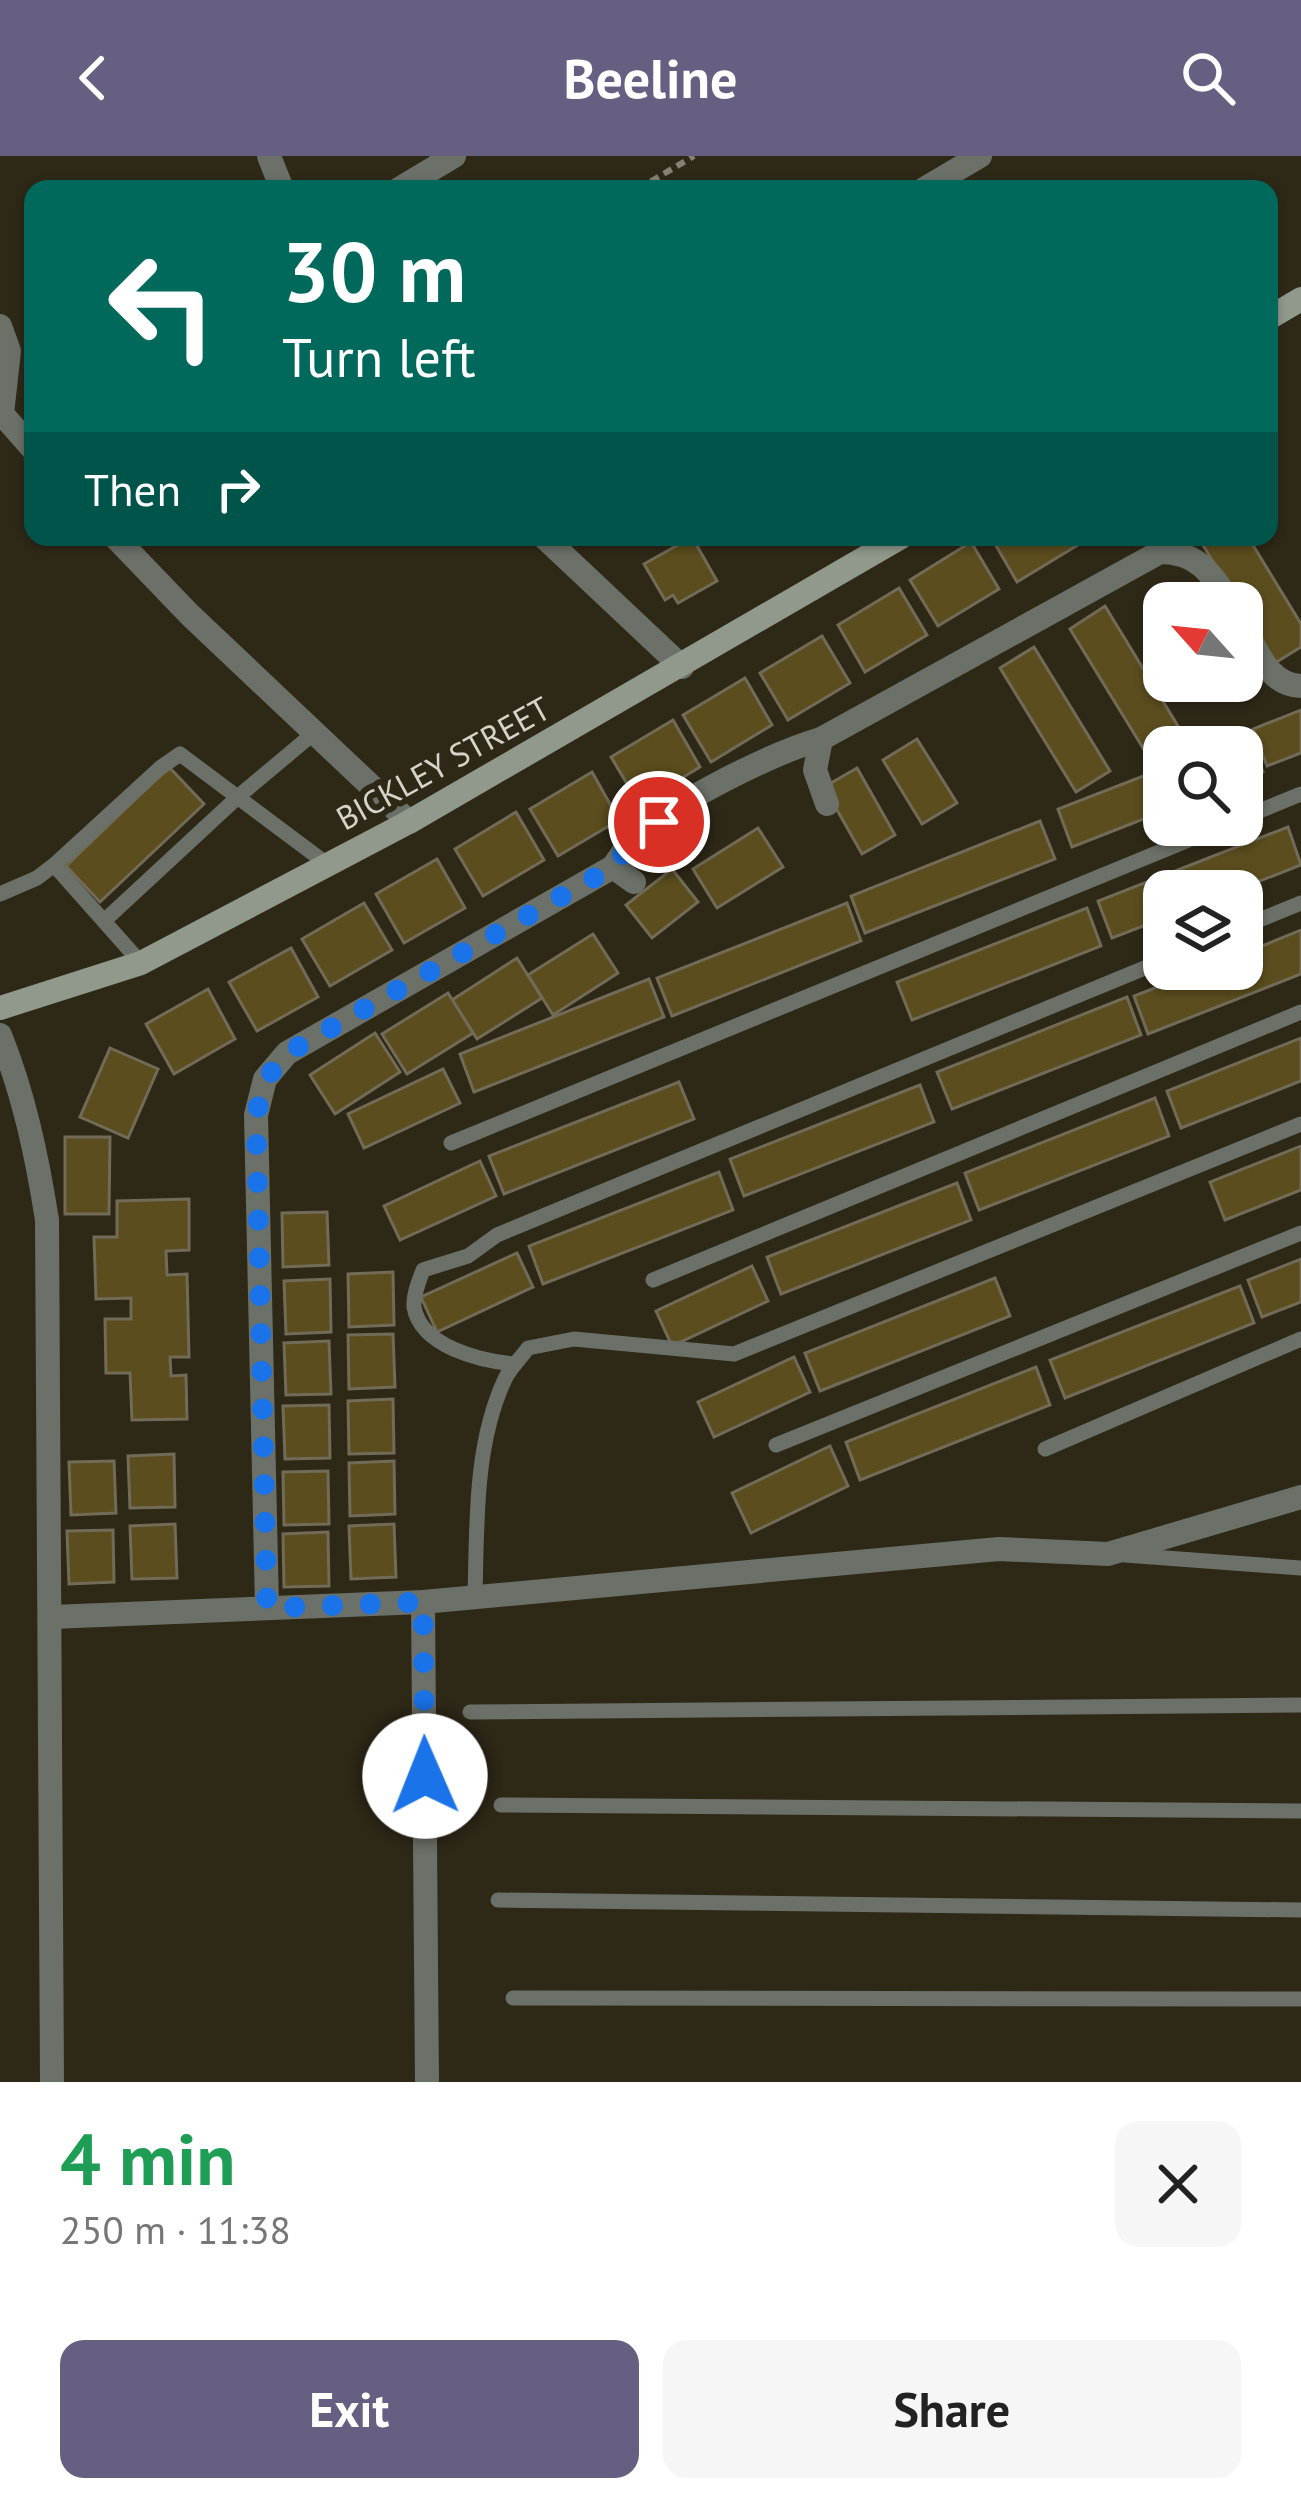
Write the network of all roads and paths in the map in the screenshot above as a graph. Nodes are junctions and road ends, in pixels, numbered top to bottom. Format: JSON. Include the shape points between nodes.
{"nodes":[{"id":1,"x":454,"y":156,"type":"edge"},
{"id":2,"x":694,"y":156,"type":"edge"},
{"id":3,"x":980,"y":156,"type":"edge"},
{"id":4,"x":413,"y":180,"type":"edge"},
{"id":5,"x":653,"y":180,"type":"edge"},
{"id":6,"x":939,"y":180,"type":"edge"},
{"id":7,"x":0,"y":326,"type":"edge"},
{"id":8,"x":1,"y":416,"type":"edge"},
{"id":9,"x":24,"y":440,"type":"edge"},
{"id":10,"x":124,"y":546,"type":"edge"},
{"id":11,"x":554,"y":546,"type":"edge"},
{"id":12,"x":886,"y":546,"type":"edge"},
{"id":13,"x":1217,"y":582,"type":"edge"},
{"id":14,"x":1263,"y":659,"type":"edge"},
{"id":15,"x":682,"y":667,"type":"junction"},
{"id":16,"x":1301,"y":686,"type":"edge"},
{"id":17,"x":314,"y":733,"type":"junction"},
{"id":18,"x":821,"y":739,"type":"junction"},
{"id":19,"x":1301,"y":794,"type":"edge"},
{"id":20,"x":239,"y":795,"type":"junction"},
{"id":21,"x":827,"y":804,"type":"dead end"},
{"id":22,"x":1263,"y":809,"type":"edge"},
{"id":23,"x":409,"y":822,"type":"junction"},
{"id":24,"x":1174,"y":846,"type":"edge"},
{"id":25,"x":327,"y":864,"type":"junction"},
{"id":26,"x":54,"y":865,"type":"junction"},
{"id":27,"x":613,"y":867,"type":"junction"},
{"id":28,"x":634,"y":882,"type":"dead end"},
{"id":29,"x":0,"y":894,"type":"edge"},
{"id":30,"x":1301,"y":903,"type":"edge"},
{"id":31,"x":1263,"y":918,"type":"edge"},
{"id":32,"x":104,"y":921,"type":"junction"},
{"id":33,"x":141,"y":963,"type":"junction"},
{"id":34,"x":1143,"y":969,"type":"edge"},
{"id":35,"x":0,"y":1008,"type":"edge"},
{"id":36,"x":1301,"y":1012,"type":"edge"},
{"id":37,"x":0,"y":1035,"type":"edge"},
{"id":38,"x":7,"y":1075,"type":"edge"},
{"id":39,"x":1301,"y":1124,"type":"edge"},
{"id":40,"x":451,"y":1143,"type":"dead end"},
{"id":41,"x":1301,"y":1232,"type":"edge"},
{"id":42,"x":653,"y":1280,"type":"dead end"},
{"id":43,"x":1301,"y":1339,"type":"edge"},
{"id":44,"x":515,"y":1364,"type":"junction"},
{"id":45,"x":776,"y":1445,"type":"dead end"},
{"id":46,"x":1045,"y":1449,"type":"dead end"},
{"id":47,"x":1301,"y":1497,"type":"edge"},
{"id":48,"x":1108,"y":1554,"type":"junction"},
{"id":49,"x":1301,"y":1568,"type":"edge"},
{"id":50,"x":475,"y":1597,"type":"junction"},
{"id":51,"x":423,"y":1602,"type":"junction"},
{"id":52,"x":267,"y":1608,"type":"junction"},
{"id":53,"x":52,"y":1617,"type":"junction"},
{"id":54,"x":1301,"y":1705,"type":"edge"},
{"id":55,"x":470,"y":1712,"type":"dead end"},
{"id":56,"x":501,"y":1804,"type":"dead end"},
{"id":57,"x":1301,"y":1811,"type":"edge"},
{"id":58,"x":498,"y":1900,"type":"dead end"},
{"id":59,"x":1301,"y":1910,"type":"edge"},
{"id":60,"x":513,"y":1998,"type":"dead end"},
{"id":61,"x":1301,"y":2000,"type":"edge"},
{"id":62,"x":52,"y":2082,"type":"edge"},
{"id":63,"x":427,"y":2082,"type":"edge"}],
"edges":[{"from":1,"to":4,"type":"street"},
{"from":2,"to":5,"type":"path"},
{"from":3,"to":6,"type":"street"},
{"from":7,"to":8,"type":"street","via":[[9,351]]},
{"from":8,"to":9,"type":"street"},
{"from":10,"to":17,"type":"street"},
{"from":11,"to":15,"type":"street"},
{"from":12,"to":15,"type":"street","name":"BICKLEY STREET"},
{"from":13,"to":18,"type":"street","via":[[1185,553],[1160,552]]},
{"from":14,"to":16,"type":"street","via":[[1283,685]]},
{"from":15,"to":23,"type":"street","name":"BICKLEY STREET"},
{"from":17,"to":20,"type":"lane"},
{"from":17,"to":23,"type":"street"},
{"from":18,"to":21,"type":"street","via":[[814,770]]},
{"from":18,"to":27,"type":"street","via":[[784,750],[682,807],[636,837]]},
{"from":19,"to":22,"type":"lane"},
{"from":20,"to":25,"type":"lane"},
{"from":20,"to":26,"type":"lane","via":[[191,759],[174,756]]},
{"from":20,"to":32,"type":"lane"},
{"from":23,"to":25,"type":"street","name":"BICKLEY STREET"},
{"from":24,"to":40,"type":"lane"},
{"from":25,"to":33,"type":"street","name":"BICKLEY STREET"},
{"from":26,"to":29,"type":"lane"},
{"from":26,"to":32,"type":"lane"},
{"from":27,"to":28,"type":"street"},
{"from":27,"to":52,"type":"street","via":[[308,1039],[266,1079],[256,1115]]},
{"from":30,"to":31,"type":"lane"},
{"from":32,"to":33,"type":"lane"},
{"from":33,"to":35,"type":"street","name":"BICKLEY STREET"},
{"from":34,"to":44,"type":"lane","via":[[423,1270],[413,1302],[420,1325],[451,1347]]},
{"from":36,"to":42,"type":"lane"},
{"from":37,"to":38,"type":"street"},
{"from":38,"to":53,"type":"street","via":[[35,1149],[47,1220]]},
{"from":39,"to":44,"type":"lane","via":[[734,1354],[574,1339],[528,1348]]},
{"from":41,"to":45,"type":"lane"},
{"from":43,"to":46,"type":"lane"},
{"from":44,"to":50,"type":"lane","via":[[478,1490]]},
{"from":47,"to":48,"type":"street"},
{"from":48,"to":49,"type":"lane"},
{"from":48,"to":50,"type":"street","via":[[886,1557]]},
{"from":50,"to":51,"type":"street"},
{"from":51,"to":52,"type":"street"},
{"from":51,"to":63,"type":"street"},
{"from":52,"to":53,"type":"street"},
{"from":53,"to":62,"type":"street"},
{"from":54,"to":55,"type":"lane"},
{"from":56,"to":57,"type":"lane"},
{"from":58,"to":59,"type":"lane"},
{"from":60,"to":61,"type":"lane"}]}
